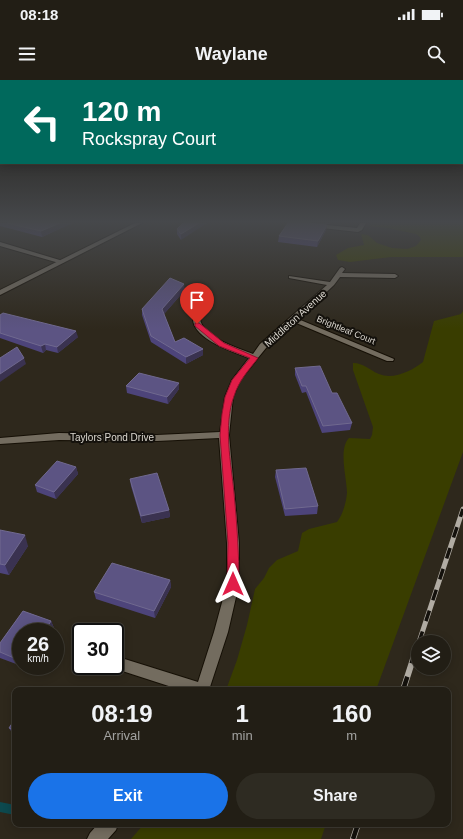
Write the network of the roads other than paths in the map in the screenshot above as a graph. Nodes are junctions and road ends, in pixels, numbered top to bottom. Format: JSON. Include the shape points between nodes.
{"nodes":[{"id":1,"x":49,"y":258,"type":"edge"},
{"id":2,"x":68,"y":258,"type":"edge"},
{"id":3,"x":61,"y":262,"type":"junction"},
{"id":4,"x":395,"y":276,"type":"dead end"},
{"id":5,"x":291,"y":277,"type":"dead end"},
{"id":6,"x":332,"y":284,"type":"junction"},
{"id":7,"x":206,"y":292,"type":"dead end"},
{"id":8,"x":0,"y":293,"type":"edge"},
{"id":9,"x":294,"y":320,"type":"junction"},
{"id":10,"x":255,"y":358,"type":"junction"},
{"id":11,"x":390,"y":359,"type":"dead end"},
{"id":12,"x":224,"y":435,"type":"junction"},
{"id":13,"x":0,"y":441,"type":"edge"},
{"id":14,"x":124,"y":665,"type":"edge"},
{"id":15,"x":193,"y":687,"type":"edge"},
{"id":16,"x":203,"y":687,"type":"edge"},
{"id":17,"x":107,"y":827,"type":"edge"},
{"id":18,"x":96,"y":839,"type":"edge"}],
"edges":[{"from":1,"to":3,"type":"street"},
{"from":2,"to":3,"type":"street"},
{"from":3,"to":8,"type":"street"},
{"from":4,"to":6,"type":"street","name":"Middleton Avenue","via":[[340,272]]},
{"from":5,"to":6,"type":"street"},
{"from":6,"to":9,"type":"street","name":"Middleton Avenue"},
{"from":7,"to":10,"type":"street","via":[[196,313],[197,324],[222,345]]},
{"from":9,"to":10,"type":"street","name":"Middleton Avenue","via":[[263,346]]},
{"from":9,"to":11,"type":"street","name":"Brightleaf Court"},
{"from":10,"to":12,"type":"street","name":"Middleton Avenue","via":[[236,380],[229,397]]},
{"from":12,"to":13,"type":"street","name":"Taylors Pond Drive","via":[[158,438],[80,436]]},
{"from":12,"to":16,"type":"street","name":"Middleton Avenue","via":[[233,543],[233,584]]},
{"from":14,"to":15,"type":"street"},
{"from":17,"to":18,"type":"street"}]}
